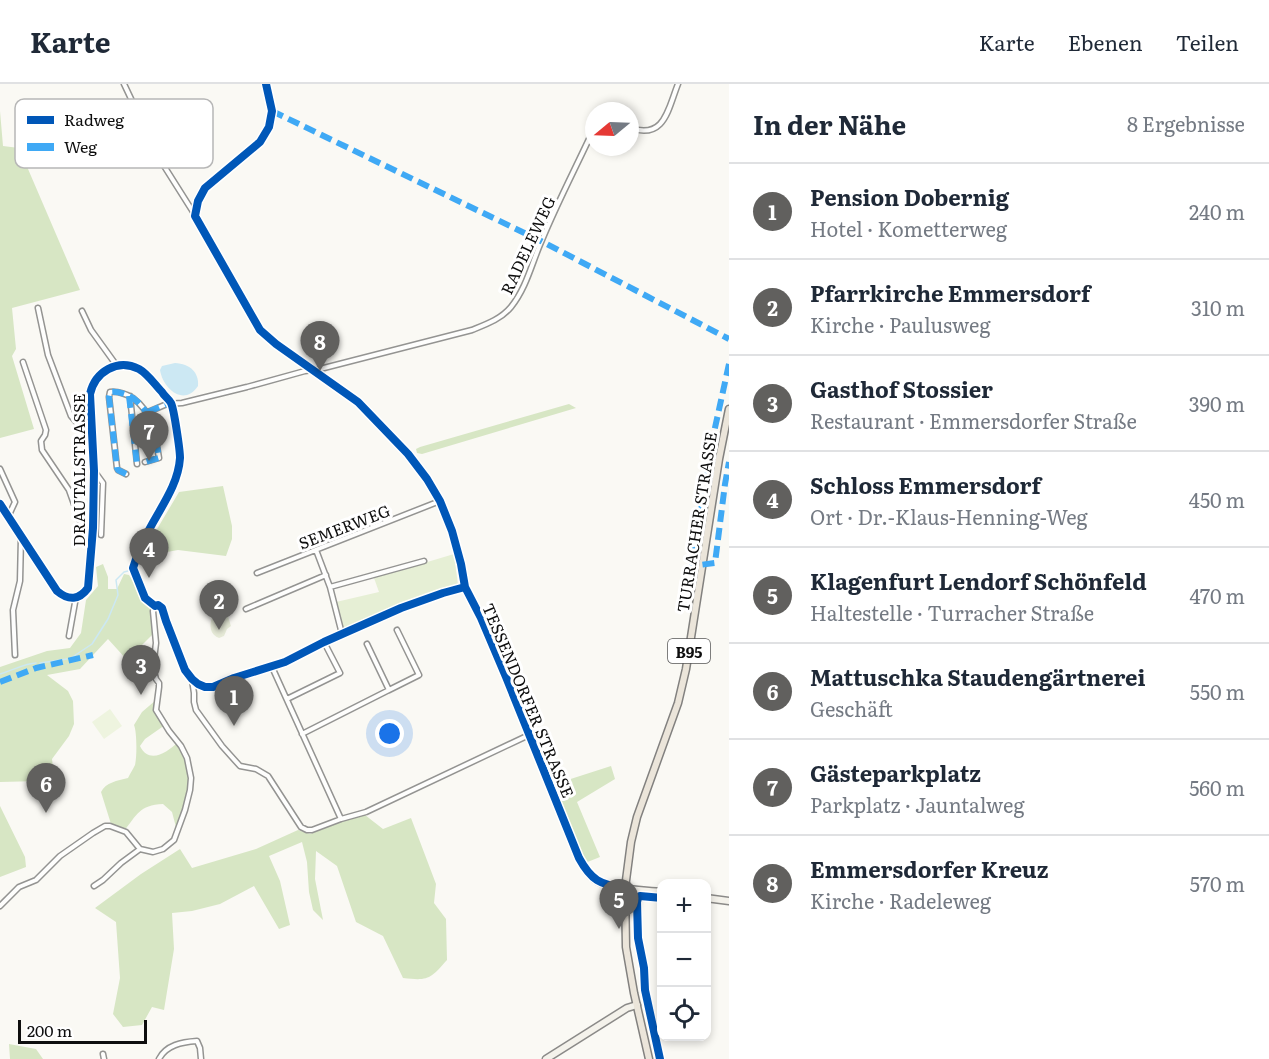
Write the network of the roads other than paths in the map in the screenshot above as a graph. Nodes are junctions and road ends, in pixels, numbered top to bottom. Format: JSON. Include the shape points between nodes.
{"nodes":[{"id":1,"x":124,"y":84,"type":"edge"},
{"id":2,"x":266,"y":84,"type":"edge"},
{"id":3,"x":678,"y":84,"type":"edge"},
{"id":4,"x":131,"y":99,"type":"edge"},
{"id":5,"x":639,"y":131,"type":"edge"},
{"id":6,"x":585,"y":148,"type":"edge"},
{"id":7,"x":165,"y":168,"type":"edge"},
{"id":8,"x":195,"y":216,"type":"junction"},
{"id":9,"x":38,"y":308,"type":"dead end"},
{"id":10,"x":82,"y":311,"type":"dead end"},
{"id":11,"x":23,"y":362,"type":"dead end"},
{"id":12,"x":117,"y":366,"type":"junction"},
{"id":13,"x":311,"y":370,"type":"junction"},
{"id":14,"x":129,"y":396,"type":"junction"},
{"id":15,"x":171,"y":403,"type":"junction"},
{"id":16,"x":729,"y":409,"type":"edge"},
{"id":17,"x":148,"y":412,"type":"junction"},
{"id":18,"x":92,"y":426,"type":"junction"},
{"id":19,"x":145,"y":462,"type":"dead end"},
{"id":20,"x":137,"y":464,"type":"dead end"},
{"id":21,"x":0,"y":470,"type":"edge"},
{"id":22,"x":94,"y":471,"type":"junction"},
{"id":23,"x":126,"y":474,"type":"dead end"},
{"id":24,"x":440,"y":501,"type":"junction"},
{"id":25,"x":0,"y":504,"type":"edge"},
{"id":26,"x":8,"y":516,"type":"junction"},
{"id":27,"x":93,"y":528,"type":"junction"},
{"id":28,"x":101,"y":535,"type":"dead end"},
{"id":29,"x":21,"y":537,"type":"junction"},
{"id":30,"x":316,"y":550,"type":"junction"},
{"id":31,"x":424,"y":561,"type":"dead end"},
{"id":32,"x":257,"y":573,"type":"dead end"},
{"id":33,"x":326,"y":575,"type":"junction"},
{"id":34,"x":330,"y":587,"type":"junction"},
{"id":35,"x":465,"y":587,"type":"junction"},
{"id":36,"x":76,"y":597,"type":"junction"},
{"id":37,"x":155,"y":606,"type":"junction"},
{"id":38,"x":246,"y":609,"type":"dead end"},
{"id":39,"x":397,"y":630,"type":"dead end"},
{"id":40,"x":342,"y":634,"type":"junction"},
{"id":41,"x":69,"y":636,"type":"dead end"},
{"id":42,"x":324,"y":642,"type":"junction"},
{"id":43,"x":367,"y":645,"type":"dead end"},
{"id":44,"x":15,"y":655,"type":"dead end"},
{"id":45,"x":272,"y":666,"type":"junction"},
{"id":46,"x":192,"y":679,"type":"junction"},
{"id":47,"x":205,"y":687,"type":"junction"},
{"id":48,"x":389,"y":690,"type":"junction"},
{"id":49,"x":194,"y":693,"type":"junction"},
{"id":50,"x":287,"y":699,"type":"junction"},
{"id":51,"x":302,"y":734,"type":"junction"},
{"id":52,"x":529,"y":734,"type":"junction"},
{"id":53,"x":341,"y":819,"type":"junction"},
{"id":54,"x":140,"y":849,"type":"junction"},
{"id":55,"x":94,"y":886,"type":"dead end"},
{"id":56,"x":625,"y":888,"type":"junction"},
{"id":57,"x":657,"y":891,"type":"edge"},
{"id":58,"x":711,"y":899,"type":"edge"},
{"id":59,"x":729,"y":901,"type":"edge"},
{"id":60,"x":0,"y":906,"type":"edge"},
{"id":61,"x":637,"y":1005,"type":"junction"},
{"id":62,"x":159,"y":1059,"type":"edge"},
{"id":63,"x":201,"y":1059,"type":"edge"},
{"id":64,"x":546,"y":1059,"type":"edge"},
{"id":65,"x":649,"y":1059,"type":"edge"}],
"edges":[{"from":1,"to":4,"type":"street"},
{"from":2,"to":8,"type":"street","via":[[272,111],[269,127],[260,142],[205,188]]},
{"from":3,"to":5,"type":"street","via":[[662,123]]},
{"from":6,"to":13,"type":"street","name":"RADELEWEG","via":[[525,283],[502,315],[472,330]]},
{"from":7,"to":8,"type":"street"},
{"from":8,"to":13,"type":"street","name":"TESSENDORFER STRASSE","via":[[260,330]]},
{"from":9,"to":18,"type":"street","via":[[48,355],[71,416],[77,423]]},
{"from":10,"to":12,"type":"street"},
{"from":11,"to":27,"type":"street","via":[[46,430],[42,450],[69,490],[80,521]]},
{"from":12,"to":15,"type":"street","via":[[141,370]]},
{"from":12,"to":18,"type":"street","name":"DRAUTALSTRASSE","via":[[107,369],[92,386]]},
{"from":13,"to":15,"type":"street"},
{"from":13,"to":24,"type":"street","name":"TESSENDORFER STRASSE","via":[[358,402],[408,454]]},
{"from":14,"to":17,"type":"street"},
{"from":14,"to":20,"type":"street"},
{"from":14,"to":23,"type":"street","via":[[116,391],[109,397],[117,468]]},
{"from":15,"to":17,"type":"street"},
{"from":15,"to":37,"type":"street","via":[[180,461],[133,568],[146,598]]},
{"from":16,"to":56,"type":"main road","name":"TURRACHER STRASSE","number":"B95","via":[[687,669],[637,818]]},
{"from":17,"to":19,"type":"street","via":[[159,458]]},
{"from":18,"to":22,"type":"street","name":"DRAUTALSTRASSE"},
{"from":21,"to":26,"type":"street","via":[[15,502]]},
{"from":22,"to":27,"type":"street","name":"DRAUTALSTRASSE"},
{"from":22,"to":28,"type":"street","name":"DRAUTALSTRASSE","via":[[103,483]]},
{"from":24,"to":30,"type":"street","name":"SEMERWEG"},
{"from":24,"to":35,"type":"street","name":"TESSENDORFER STRASSE","via":[[452,531]]},
{"from":25,"to":26,"type":"street"},
{"from":26,"to":29,"type":"street"},
{"from":27,"to":36,"type":"street","name":"DRAUTALSTRASSE","via":[[88,588]]},
{"from":29,"to":36,"type":"street","via":[[57,591],[63,597]]},
{"from":29,"to":44,"type":"street","via":[[20,581],[13,610]]},
{"from":30,"to":32,"type":"street","name":"SEMERWEG"},
{"from":30,"to":33,"type":"street"},
{"from":31,"to":34,"type":"street"},
{"from":33,"to":34,"type":"street"},
{"from":33,"to":38,"type":"street"},
{"from":34,"to":40,"type":"street"},
{"from":35,"to":40,"type":"street"},
{"from":35,"to":52,"type":"street","name":"TESSENDORFER STRASSE"},
{"from":36,"to":41,"type":"street","name":"DRAUTALSTRASSE"},
{"from":37,"to":46,"type":"street","via":[[162,608]]},
{"from":37,"to":54,"type":"street","via":[[153,668],[159,683],[156,710],[181,746],[191,778],[174,840],[153,852]]},
{"from":39,"to":48,"type":"street","via":[[419,675]]},
{"from":40,"to":42,"type":"street"},
{"from":42,"to":45,"type":"street"},
{"from":42,"to":50,"type":"street","via":[[340,673]]},
{"from":43,"to":48,"type":"street"},
{"from":45,"to":47,"type":"street"},
{"from":45,"to":50,"type":"street"},
{"from":46,"to":47,"type":"street"},
{"from":46,"to":49,"type":"street"},
{"from":47,"to":49,"type":"street"},
{"from":48,"to":51,"type":"street"},
{"from":49,"to":53,"type":"street","via":[[196,710],[222,746],[240,766],[268,776],[304,829],[312,830]]},
{"from":50,"to":51,"type":"street"},
{"from":51,"to":53,"type":"street"},
{"from":52,"to":53,"type":"street","via":[[366,812]]},
{"from":52,"to":56,"type":"street","name":"TESSENDORFER STRASSE","via":[[585,869],[599,882]]},
{"from":54,"to":55,"type":"street"},
{"from":54,"to":60,"type":"street","via":[[126,832],[105,826],[60,856],[36,880],[19,887]]},
{"from":56,"to":57,"type":"street","name":"TESSENDORFER STRASSE"},
{"from":56,"to":61,"type":"main road","name":"TURRACHER STRASSE","number":"B95","via":[[626,947]]},
{"from":58,"to":59,"type":"street"},
{"from":61,"to":64,"type":"street"},
{"from":61,"to":65,"type":"main road","name":"TURRACHER STRASSE","number":"B95"},
{"from":62,"to":63,"type":"street","via":[[168,1048],[197,1041]]}]}
